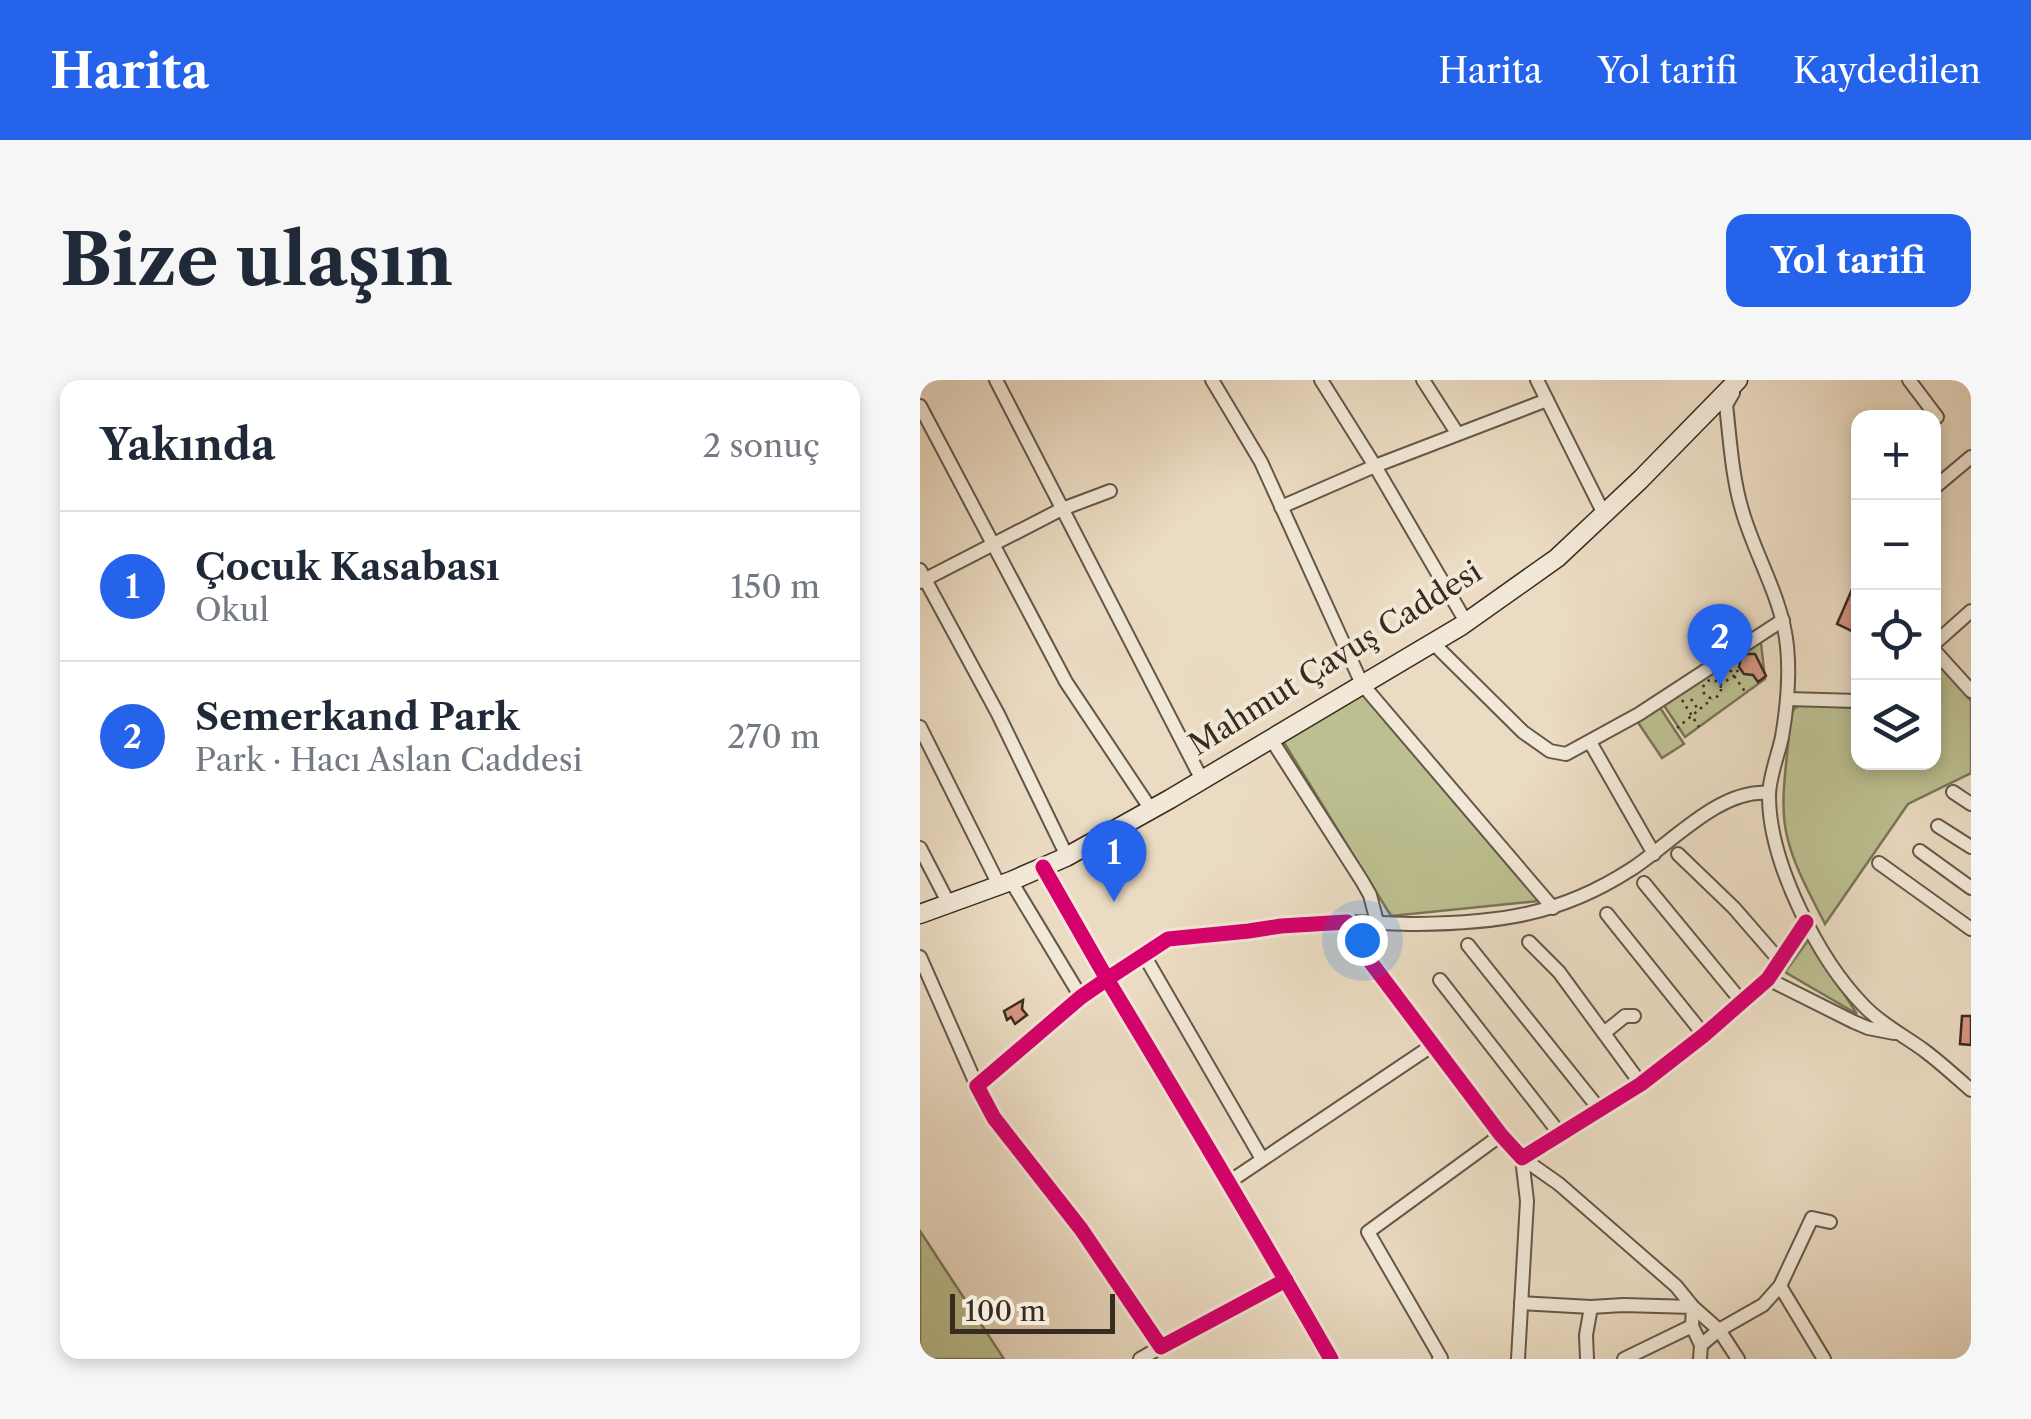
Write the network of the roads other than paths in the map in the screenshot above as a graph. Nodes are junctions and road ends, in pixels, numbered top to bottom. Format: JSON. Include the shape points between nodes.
{"nodes":[{"id":1,"x":996,"y":380,"type":"edge"},
{"id":2,"x":1212,"y":380,"type":"edge"},
{"id":3,"x":1321,"y":380,"type":"edge"},
{"id":4,"x":1423,"y":380,"type":"edge"},
{"id":5,"x":1537,"y":380,"type":"edge"},
{"id":6,"x":1726,"y":380,"type":"edge"},
{"id":7,"x":1741,"y":380,"type":"edge"},
{"id":8,"x":1908,"y":380,"type":"edge"},
{"id":9,"x":1547,"y":400,"type":"junction"},
{"id":10,"x":1722,"y":403,"type":"junction"},
{"id":11,"x":920,"y":406,"type":"edge"},
{"id":12,"x":1932,"y":410,"type":"edge"},
{"id":13,"x":1458,"y":433,"type":"junction"},
{"id":14,"x":1971,"y":457,"type":"edge"},
{"id":15,"x":1375,"y":466,"type":"junction"},
{"id":16,"x":1941,"y":482,"type":"edge"},
{"id":17,"x":1110,"y":491,"type":"dead end"},
{"id":18,"x":1282,"y":507,"type":"junction"},
{"id":19,"x":1062,"y":509,"type":"junction"},
{"id":20,"x":1602,"y":511,"type":"junction"},
{"id":21,"x":993,"y":544,"type":"junction"},
{"id":22,"x":922,"y":577,"type":"edge"},
{"id":23,"x":1971,"y":612,"type":"edge"},
{"id":24,"x":1462,"y":615,"type":"junction"},
{"id":25,"x":1783,"y":620,"type":"junction"},
{"id":26,"x":1941,"y":640,"type":"edge"},
{"id":27,"x":1432,"y":642,"type":"junction"},
{"id":28,"x":1941,"y":655,"type":"edge"},
{"id":29,"x":1361,"y":681,"type":"junction"},
{"id":30,"x":1971,"y":691,"type":"edge"},
{"id":31,"x":1787,"y":700,"type":"junction"},
{"id":32,"x":1851,"y":701,"type":"edge"},
{"id":33,"x":920,"y":727,"type":"edge"},
{"id":34,"x":1270,"y":739,"type":"junction"},
{"id":35,"x":1590,"y":742,"type":"junction"},
{"id":36,"x":1199,"y":774,"type":"junction"},
{"id":37,"x":1953,"y":792,"type":"dead end"},
{"id":38,"x":1768,"y":794,"type":"junction"},
{"id":39,"x":1971,"y":804,"type":"edge"},
{"id":40,"x":1148,"y":805,"type":"junction"},
{"id":41,"x":1938,"y":826,"type":"dead end"},
{"id":42,"x":920,"y":848,"type":"edge"},
{"id":43,"x":1971,"y":848,"type":"edge"},
{"id":44,"x":1064,"y":850,"type":"junction"},
{"id":45,"x":1920,"y":852,"type":"dead end"},
{"id":46,"x":1654,"y":854,"type":"junction"},
{"id":47,"x":1678,"y":854,"type":"dead end"},
{"id":48,"x":1879,"y":863,"type":"dead end"},
{"id":49,"x":1043,"y":868,"type":"junction"},
{"id":50,"x":1004,"y":880,"type":"junction"},
{"id":51,"x":1644,"y":883,"type":"dead end"},
{"id":52,"x":1971,"y":888,"type":"edge"},
{"id":53,"x":947,"y":900,"type":"junction"},
{"id":54,"x":920,"y":905,"type":"edge"},
{"id":55,"x":1553,"y":908,"type":"junction"},
{"id":56,"x":920,"y":914,"type":"edge"},
{"id":57,"x":1607,"y":914,"type":"dead end"},
{"id":58,"x":1348,"y":922,"type":"junction"},
{"id":59,"x":1377,"y":922,"type":"junction"},
{"id":60,"x":1806,"y":922,"type":"junction"},
{"id":61,"x":1971,"y":929,"type":"edge"},
{"id":62,"x":1529,"y":942,"type":"dead end"},
{"id":63,"x":1468,"y":945,"type":"dead end"},
{"id":64,"x":1144,"y":954,"type":"junction"},
{"id":65,"x":920,"y":958,"type":"edge"},
{"id":66,"x":1780,"y":961,"type":"junction"},
{"id":67,"x":1108,"y":979,"type":"junction"},
{"id":68,"x":1768,"y":979,"type":"junction"},
{"id":69,"x":1440,"y":980,"type":"dead end"},
{"id":70,"x":1081,"y":997,"type":"junction"},
{"id":71,"x":1742,"y":1002,"type":"junction"},
{"id":72,"x":1634,"y":1016,"type":"dead end"},
{"id":73,"x":1604,"y":1033,"type":"junction"},
{"id":74,"x":1897,"y":1033,"type":"junction"},
{"id":75,"x":1704,"y":1035,"type":"junction"},
{"id":76,"x":1433,"y":1044,"type":"junction"},
{"id":77,"x":1641,"y":1084,"type":"junction"},
{"id":78,"x":977,"y":1086,"type":"junction"},
{"id":79,"x":1971,"y":1090,"type":"edge"},
{"id":80,"x":1600,"y":1110,"type":"junction"},
{"id":81,"x":1560,"y":1134,"type":"junction"},
{"id":82,"x":1501,"y":1135,"type":"junction"},
{"id":83,"x":1522,"y":1158,"type":"junction"},
{"id":84,"x":1262,"y":1160,"type":"junction"},
{"id":85,"x":1229,"y":1182,"type":"junction"},
{"id":86,"x":1830,"y":1222,"type":"dead end"},
{"id":87,"x":1286,"y":1280,"type":"junction"},
{"id":88,"x":1780,"y":1286,"type":"junction"},
{"id":89,"x":1522,"y":1303,"type":"junction"},
{"id":90,"x":1591,"y":1308,"type":"junction"},
{"id":91,"x":1693,"y":1308,"type":"junction"},
{"id":92,"x":1692,"y":1326,"type":"junction"},
{"id":93,"x":1719,"y":1330,"type":"junction"},
{"id":94,"x":1161,"y":1347,"type":"junction"},
{"id":95,"x":1701,"y":1352,"type":"edge"},
{"id":96,"x":1140,"y":1359,"type":"edge"},
{"id":97,"x":1331,"y":1359,"type":"edge"},
{"id":98,"x":1440,"y":1359,"type":"edge"},
{"id":99,"x":1518,"y":1359,"type":"edge"},
{"id":100,"x":1588,"y":1359,"type":"edge"},
{"id":101,"x":1624,"y":1359,"type":"edge"},
{"id":102,"x":1738,"y":1359,"type":"edge"},
{"id":103,"x":1824,"y":1359,"type":"edge"}],
"edges":[{"from":1,"to":19,"type":"street"},
{"from":2,"to":18,"type":"street"},
{"from":3,"to":15,"type":"street"},
{"from":4,"to":13,"type":"street"},
{"from":5,"to":9,"type":"street"},
{"from":6,"to":20,"type":"main road","name":"Mahmut Çavuş Caddesi"},
{"from":7,"to":10,"type":"main road"},
{"from":8,"to":12,"type":"street"},
{"from":9,"to":13,"type":"street"},
{"from":9,"to":20,"type":"street"},
{"from":10,"to":20,"type":"main road"},
{"from":10,"to":25,"type":"street","via":[[1741,508]]},
{"from":11,"to":21,"type":"street"},
{"from":13,"to":15,"type":"street"},
{"from":14,"to":16,"type":"street"},
{"from":15,"to":18,"type":"street"},
{"from":15,"to":24,"type":"street"},
{"from":17,"to":19,"type":"street"},
{"from":18,"to":29,"type":"street"},
{"from":19,"to":21,"type":"street"},
{"from":19,"to":36,"type":"street"},
{"from":20,"to":24,"type":"main road","name":"Mahmut Çavuş Caddesi"},
{"from":20,"to":27,"type":"main road","via":[[1544,568]]},
{"from":21,"to":22,"type":"street"},
{"from":21,"to":40,"type":"street","via":[[1066,682]]},
{"from":22,"to":44,"type":"street"},
{"from":23,"to":26,"type":"street"},
{"from":24,"to":29,"type":"main road","name":"Mahmut Çavuş Caddesi"},
{"from":25,"to":31,"type":"street"},
{"from":25,"to":35,"type":"street","via":[[1724,665]]},
{"from":27,"to":29,"type":"main road"},
{"from":27,"to":35,"type":"street","via":[[1550,751],[1566,754]]},
{"from":28,"to":30,"type":"street"},
{"from":29,"to":34,"type":"main road"},
{"from":29,"to":36,"type":"main road","name":"Mahmut Çavuş Caddesi"},
{"from":29,"to":55,"type":"street"},
{"from":31,"to":32,"type":"street"},
{"from":31,"to":38,"type":"street"},
{"from":33,"to":50,"type":"street"},
{"from":34,"to":49,"type":"main road"},
{"from":34,"to":59,"type":"street","via":[[1362,881]]},
{"from":35,"to":46,"type":"street"},
{"from":36,"to":40,"type":"main road","name":"Mahmut Çavuş Caddesi"},
{"from":37,"to":39,"type":"street"},
{"from":38,"to":46,"type":"street","via":[[1736,797],[1712,809]]},
{"from":38,"to":60,"type":"street","via":[[1774,835]]},
{"from":40,"to":44,"type":"main road","name":"Mahmut Çavuş Caddesi"},
{"from":41,"to":43,"type":"street"},
{"from":42,"to":53,"type":"street"},
{"from":44,"to":50,"type":"main road","name":"Mahmut Çavuş Caddesi"},
{"from":45,"to":52,"type":"street"},
{"from":46,"to":55,"type":"street","via":[[1600,889]]},
{"from":47,"to":66,"type":"street"},
{"from":48,"to":61,"type":"street"},
{"from":49,"to":50,"type":"main road"},
{"from":49,"to":67,"type":"street"},
{"from":50,"to":53,"type":"main road","name":"Mahmut Çavuş Caddesi"},
{"from":50,"to":70,"type":"street"},
{"from":51,"to":71,"type":"street"},
{"from":53,"to":54,"type":"main road","name":"Mahmut Çavuş Caddesi"},
{"from":53,"to":56,"type":"main road"},
{"from":55,"to":59,"type":"street","via":[[1470,922]]},
{"from":57,"to":75,"type":"street"},
{"from":58,"to":59,"type":"street"},
{"from":58,"to":64,"type":"street","via":[[1168,938]]},
{"from":58,"to":76,"type":"street","via":[[1360,948]]},
{"from":60,"to":66,"type":"street"},
{"from":60,"to":74,"type":"street","via":[[1840,978]]},
{"from":62,"to":73,"type":"street"},
{"from":63,"to":80,"type":"street"},
{"from":64,"to":67,"type":"street"},
{"from":64,"to":84,"type":"street"},
{"from":65,"to":78,"type":"street"},
{"from":66,"to":68,"type":"street"},
{"from":67,"to":70,"type":"street"},
{"from":67,"to":85,"type":"street"},
{"from":68,"to":71,"type":"street"},
{"from":68,"to":74,"type":"street","via":[[1868,1028]]},
{"from":69,"to":81,"type":"street"},
{"from":70,"to":78,"type":"street"},
{"from":71,"to":75,"type":"street"},
{"from":72,"to":73,"type":"street"},
{"from":73,"to":77,"type":"street"},
{"from":74,"to":79,"type":"street"},
{"from":75,"to":77,"type":"street"},
{"from":76,"to":82,"type":"street"},
{"from":76,"to":84,"type":"street"},
{"from":77,"to":80,"type":"street"},
{"from":78,"to":94,"type":"street"},
{"from":80,"to":81,"type":"street"},
{"from":81,"to":83,"type":"street"},
{"from":82,"to":83,"type":"street"},
{"from":82,"to":98,"type":"street","via":[[1368,1232]]},
{"from":83,"to":89,"type":"street"},
{"from":83,"to":91,"type":"street","via":[[1676,1286]]},
{"from":84,"to":85,"type":"street"},
{"from":85,"to":87,"type":"street"},
{"from":86,"to":88,"type":"street","via":[[1812,1218]]},
{"from":87,"to":94,"type":"street"},
{"from":87,"to":97,"type":"street"},
{"from":88,"to":93,"type":"street","via":[[1764,1304]]},
{"from":88,"to":103,"type":"street"},
{"from":89,"to":90,"type":"street"},
{"from":89,"to":99,"type":"street"},
{"from":90,"to":91,"type":"street"},
{"from":90,"to":100,"type":"street"},
{"from":91,"to":92,"type":"street"},
{"from":91,"to":93,"type":"street"},
{"from":92,"to":95,"type":"street"},
{"from":92,"to":101,"type":"street"},
{"from":93,"to":95,"type":"street"},
{"from":93,"to":102,"type":"street"},
{"from":94,"to":96,"type":"street"}]}
